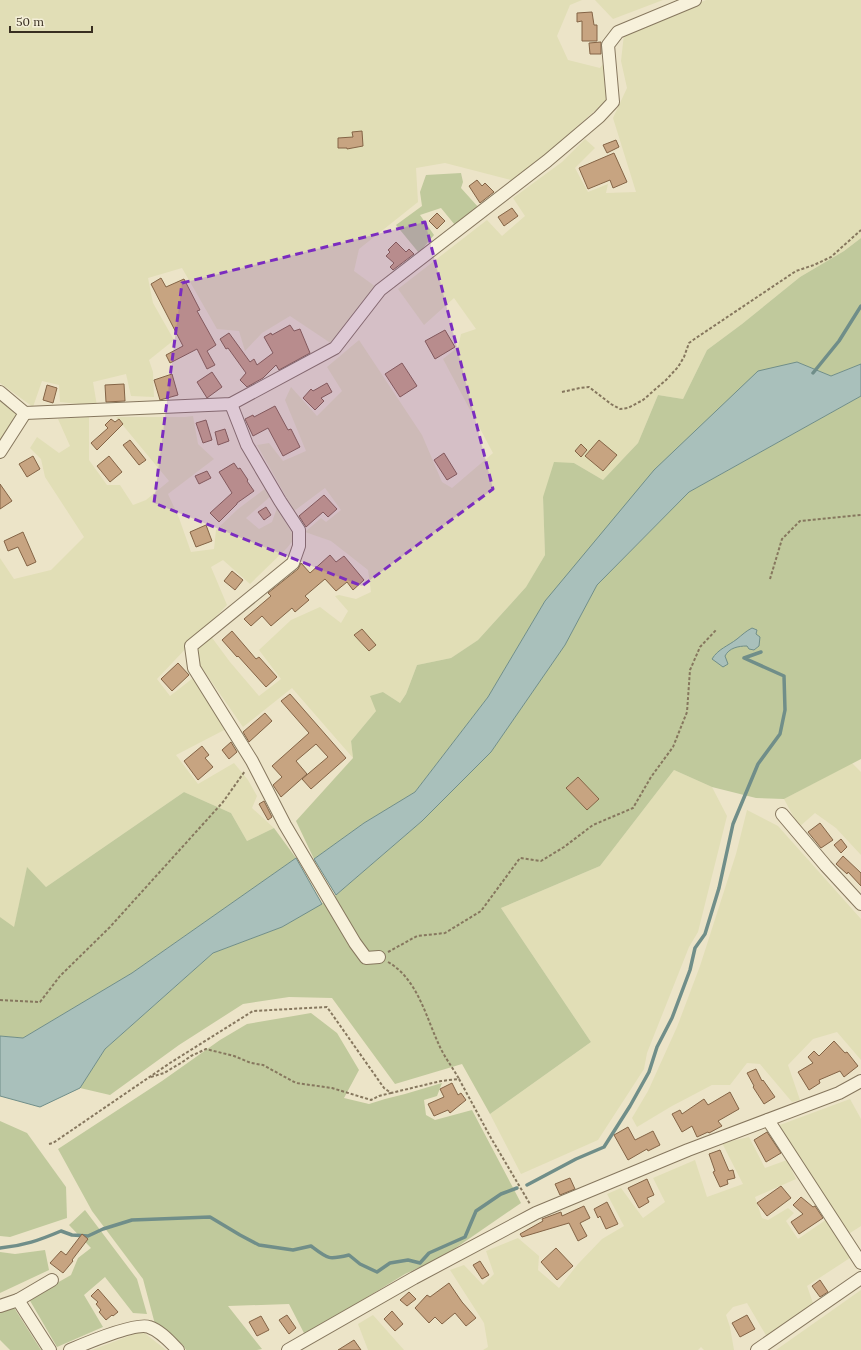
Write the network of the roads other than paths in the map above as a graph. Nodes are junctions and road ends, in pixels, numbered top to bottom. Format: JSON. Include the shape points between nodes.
{"nodes":[{"id":1,"x":695,"y":0,"type":"edge"},
{"id":2,"x":0,"y":392,"type":"edge"},
{"id":3,"x":230,"y":404,"type":"junction"},
{"id":4,"x":25,"y":413,"type":"junction"},
{"id":5,"x":0,"y":452,"type":"edge"},
{"id":6,"x":782,"y":814,"type":"dead end"},
{"id":7,"x":861,"y":904,"type":"edge"},
{"id":8,"x":379,"y":957,"type":"road end"},
{"id":9,"x":861,"y":1081,"type":"edge"},
{"id":10,"x":768,"y":1120,"type":"junction"},
{"id":11,"x":861,"y":1263,"type":"edge"},
{"id":12,"x":861,"y":1278,"type":"edge"},
{"id":13,"x":52,"y":1280,"type":"dead end"},
{"id":14,"x":18,"y":1300,"type":"junction"},
{"id":15,"x":0,"y":1306,"type":"edge"},
{"id":16,"x":50,"y":1350,"type":"edge"},
{"id":17,"x":70,"y":1350,"type":"edge"},
{"id":18,"x":178,"y":1350,"type":"edge"},
{"id":19,"x":288,"y":1350,"type":"edge"},
{"id":20,"x":757,"y":1350,"type":"edge"}],
"edges":[{"from":1,"to":3,"type":"street","via":[[618,32],[608,45],[613,102],[547,161],[380,290],[335,348]]},
{"from":2,"to":4,"type":"street"},
{"from":3,"to":4,"type":"street"},
{"from":3,"to":8,"type":"street","via":[[247,445],[299,530],[299,546],[294,563],[191,646],[194,668],[252,761],[285,825],[355,943],[366,958]]},
{"from":4,"to":5,"type":"street"},
{"from":6,"to":7,"type":"street"},
{"from":9,"to":10,"type":"street","via":[[839,1093]]},
{"from":10,"to":11,"type":"street"},
{"from":10,"to":19,"type":"street","via":[[536,1213],[414,1278]]},
{"from":12,"to":20,"type":"street"},
{"from":13,"to":14,"type":"street"},
{"from":14,"to":15,"type":"street"},
{"from":14,"to":16,"type":"street"},
{"from":17,"to":18,"type":"street","via":[[92,1340],[135,1327],[148,1326],[164,1336]]}]}
